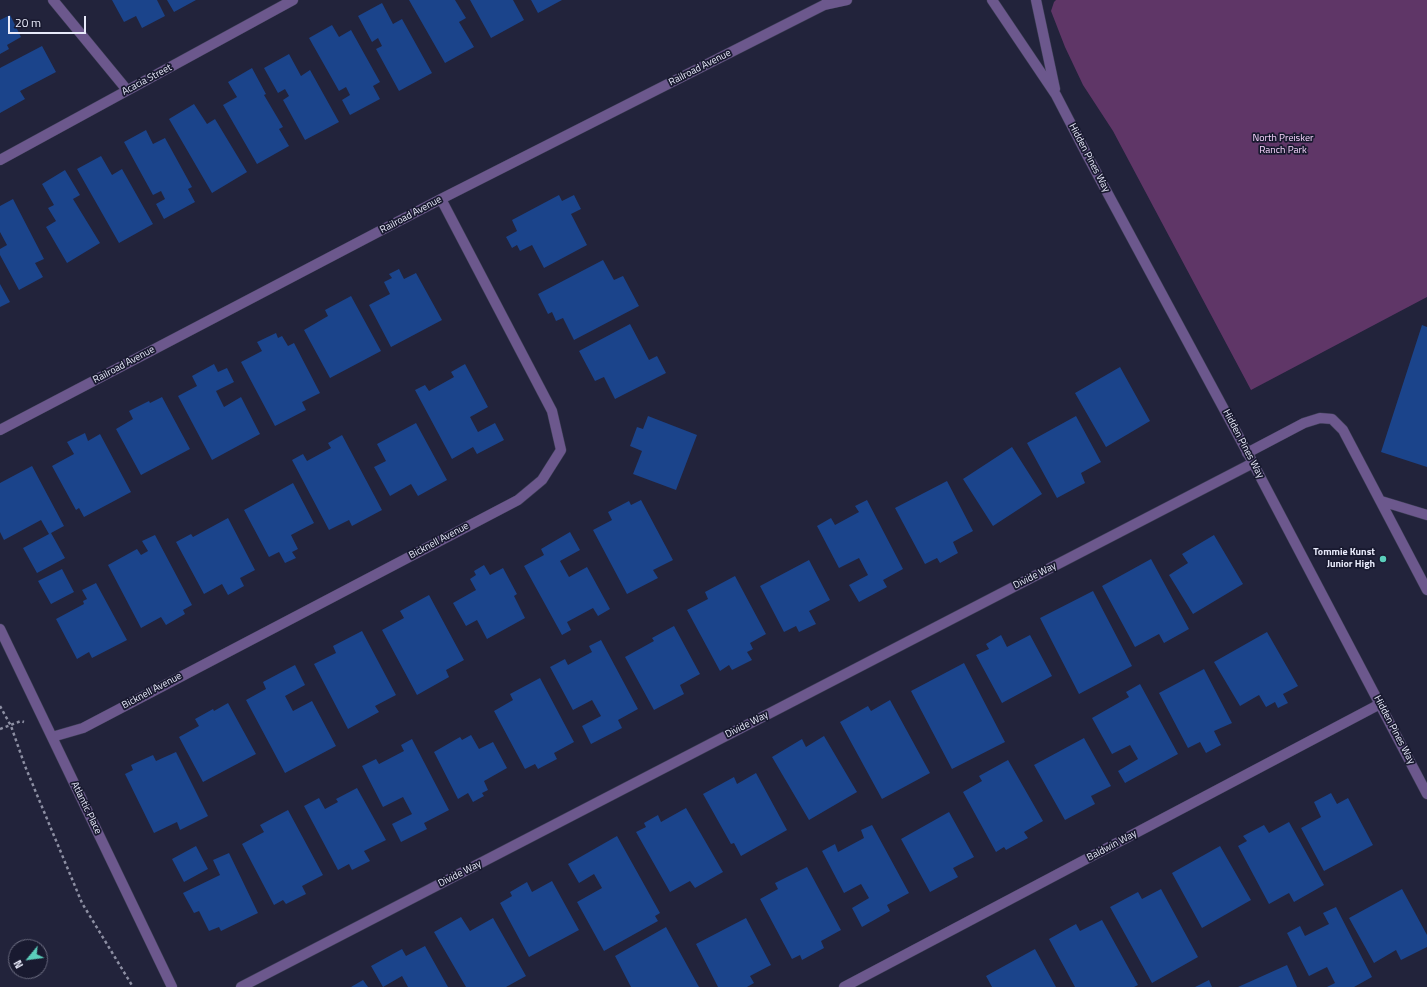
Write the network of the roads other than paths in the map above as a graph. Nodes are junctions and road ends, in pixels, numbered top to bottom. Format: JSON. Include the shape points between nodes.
{"nodes":[{"id":1,"x":53,"y":0,"type":"edge"},
{"id":2,"x":294,"y":0,"type":"edge"},
{"id":3,"x":847,"y":0,"type":"edge"},
{"id":4,"x":992,"y":0,"type":"edge"},
{"id":5,"x":1036,"y":0,"type":"edge"},
{"id":6,"x":827,"y":2,"type":"edge"},
{"id":7,"x":127,"y":90,"type":"junction"},
{"id":8,"x":1056,"y":95,"type":"junction"},
{"id":9,"x":0,"y":160,"type":"edge"},
{"id":10,"x":441,"y":199,"type":"junction"},
{"id":11,"x":0,"y":430,"type":"edge"},
{"id":12,"x":1248,"y":453,"type":"junction"},
{"id":13,"x":1253,"y":463,"type":"junction"},
{"id":14,"x":1381,"y":501,"type":"junction"},
{"id":15,"x":1427,"y":515,"type":"edge"},
{"id":16,"x":1427,"y":590,"type":"edge"},
{"id":17,"x":0,"y":629,"type":"edge"},
{"id":18,"x":1380,"y":704,"type":"junction"},
{"id":19,"x":52,"y":737,"type":"junction"},
{"id":20,"x":1427,"y":794,"type":"edge"},
{"id":21,"x":172,"y":987,"type":"edge"},
{"id":22,"x":241,"y":987,"type":"edge"},
{"id":23,"x":844,"y":987,"type":"edge"}],
"edges":[{"from":1,"to":7,"type":"street"},
{"from":2,"to":7,"type":"street","name":"Acacia Street"},
{"from":3,"to":6,"type":"street","name":"Railroad Avenue"},
{"from":4,"to":8,"type":"street","name":"Hidden Pines Way"},
{"from":5,"to":8,"type":"street","name":"Hidden Pines Way"},
{"from":6,"to":10,"type":"street","name":"Railroad Avenue"},
{"from":7,"to":9,"type":"street","name":"Acacia Street"},
{"from":8,"to":12,"type":"street","name":"Hidden Pines Way"},
{"from":10,"to":11,"type":"street","name":"Railroad Avenue"},
{"from":10,"to":19,"type":"street","name":"Bicknell Avenue","via":[[552,411],[561,450],[542,480],[518,500],[90,724]]},
{"from":12,"to":13,"type":"street","name":"Hidden Pines Way"},
{"from":12,"to":14,"type":"street","via":[[1304,423],[1320,418],[1332,419],[1343,430]]},
{"from":13,"to":18,"type":"street","name":"Hidden Pines Way"},
{"from":13,"to":22,"type":"street","name":"Divide Way"},
{"from":14,"to":15,"type":"street"},
{"from":14,"to":16,"type":"street"},
{"from":17,"to":19,"type":"street","name":"Atlantic Place"},
{"from":18,"to":20,"type":"street","name":"Hidden Pines Way"},
{"from":18,"to":23,"type":"street","name":"Baldwin Way"},
{"from":19,"to":21,"type":"street","name":"Atlantic Place"}]}
